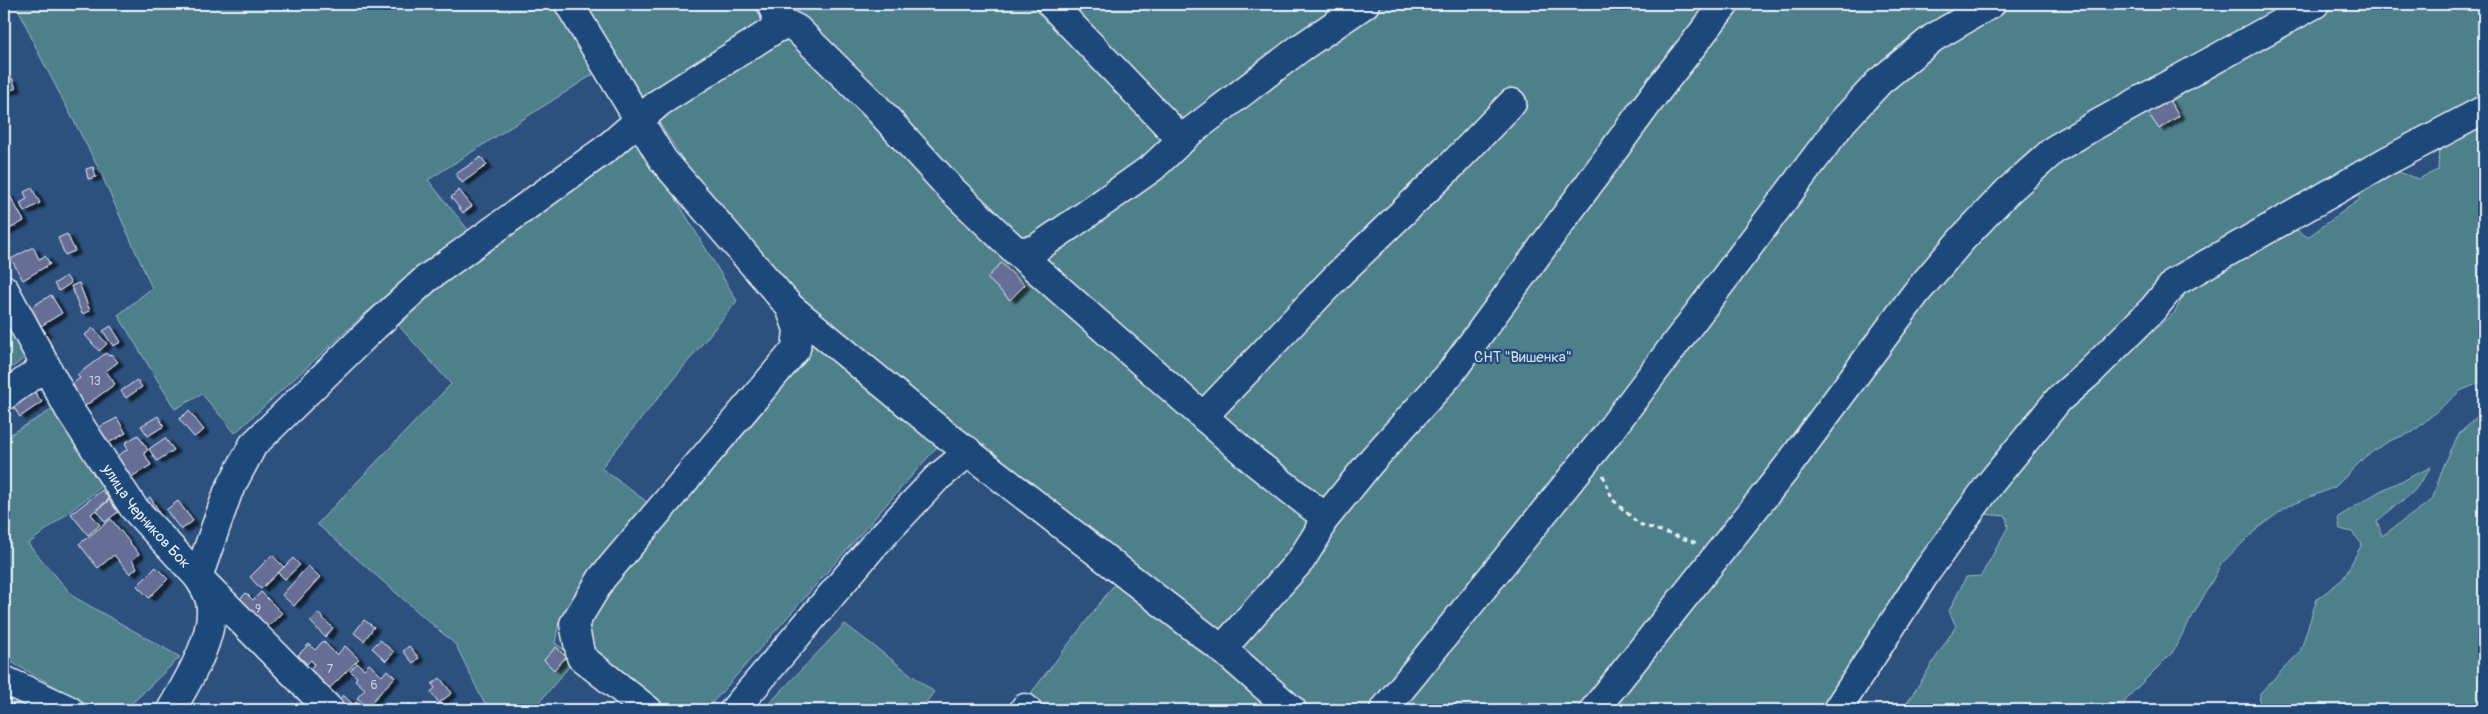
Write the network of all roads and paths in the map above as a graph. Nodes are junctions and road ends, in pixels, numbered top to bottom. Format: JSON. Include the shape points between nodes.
{"nodes":[{"id":1,"x":568,"y":4,"type":"edge"},
{"id":2,"x":1050,"y":4,"type":"edge"},
{"id":3,"x":1365,"y":4,"type":"edge"},
{"id":4,"x":1725,"y":4,"type":"edge"},
{"id":5,"x":1991,"y":4,"type":"edge"},
{"id":6,"x":2315,"y":4,"type":"edge"},
{"id":7,"x":774,"y":16,"type":"edge"},
{"id":8,"x":1512,"y":103,"type":"dead end"},
{"id":9,"x":2484,"y":110,"type":"edge"},
{"id":10,"x":638,"y":119,"type":"junction"},
{"id":11,"x":1182,"y":140,"type":"junction"},
{"id":12,"x":1016,"y":251,"type":"junction"},
{"id":13,"x":4,"y":289,"type":"edge"},
{"id":14,"x":790,"y":307,"type":"junction"},
{"id":15,"x":46,"y":366,"type":"junction"},
{"id":16,"x":4,"y":396,"type":"edge"},
{"id":17,"x":1205,"y":418,"type":"junction"},
{"id":18,"x":1605,"y":437,"type":"junction"},
{"id":19,"x":967,"y":450,"type":"junction"},
{"id":20,"x":1325,"y":517,"type":"junction"},
{"id":21,"x":1722,"y":549,"type":"junction"},
{"id":22,"x":198,"y":577,"type":"junction"},
{"id":23,"x":1222,"y":649,"type":"junction"},
{"id":24,"x":4,"y":680,"type":"edge"},
{"id":25,"x":69,"y":710,"type":"edge"},
{"id":26,"x":171,"y":710,"type":"edge"},
{"id":27,"x":330,"y":710,"type":"edge"},
{"id":28,"x":648,"y":710,"type":"edge"},
{"id":29,"x":734,"y":710,"type":"edge"},
{"id":30,"x":1292,"y":710,"type":"edge"},
{"id":31,"x":1384,"y":710,"type":"edge"},
{"id":32,"x":1594,"y":710,"type":"edge"},
{"id":33,"x":1837,"y":710,"type":"edge"}],
"edges":[{"from":1,"to":10,"type":"street"},
{"from":2,"to":11,"type":"street"},
{"from":3,"to":11,"type":"street","via":[[1299,49]]},
{"from":4,"to":20,"type":"street","via":[[1648,103],[1449,375],[1372,459]]},
{"from":5,"to":18,"type":"street","via":[[1933,38],[1880,82],[1843,121]]},
{"from":6,"to":21,"type":"street","via":[[2055,149],[2008,191],[1916,293]]},
{"from":7,"to":10,"type":"street"},
{"from":7,"to":12,"type":"street","via":[[797,29],[870,101],[951,189]]},
{"from":8,"to":17,"type":"street","via":[[1314,300]]},
{"from":9,"to":33,"type":"street","via":[[2387,161],[2175,282],[2153,309],[2058,399],[1989,485],[1927,571]]},
{"from":10,"to":14,"type":"street","via":[[663,160]]},
{"from":10,"to":22,"type":"street","via":[[607,148],[426,279],[253,445],[228,492]]},
{"from":11,"to":12,"type":"street","via":[[1153,166],[1034,250]]},
{"from":12,"to":17,"type":"street"},
{"from":13,"to":15,"type":"street","name":"улица Черников Бок"},
{"from":14,"to":19,"type":"street"},
{"from":14,"to":28,"type":"street","via":[[798,330],[796,349],[602,578],[574,624],[581,657]]},
{"from":15,"to":16,"type":"street"},
{"from":15,"to":22,"type":"street","name":"улица Черников Бок","via":[[69,409],[133,507]]},
{"from":17,"to":20,"type":"street"},
{"from":18,"to":21,"type":"path","via":[[1601,469],[1613,500],[1639,524]]},
{"from":18,"to":31,"type":"street"},
{"from":19,"to":23,"type":"street"},
{"from":19,"to":29,"type":"street","via":[[873,546]]},
{"from":20,"to":23,"type":"street","via":[[1301,560]]},
{"from":21,"to":32,"type":"street"},
{"from":22,"to":26,"type":"street","via":[[210,601],[209,626],[204,645]]},
{"from":22,"to":27,"type":"street","name":"улица Черников Бок"},
{"from":23,"to":30,"type":"street"},
{"from":24,"to":25,"type":"street"}]}
